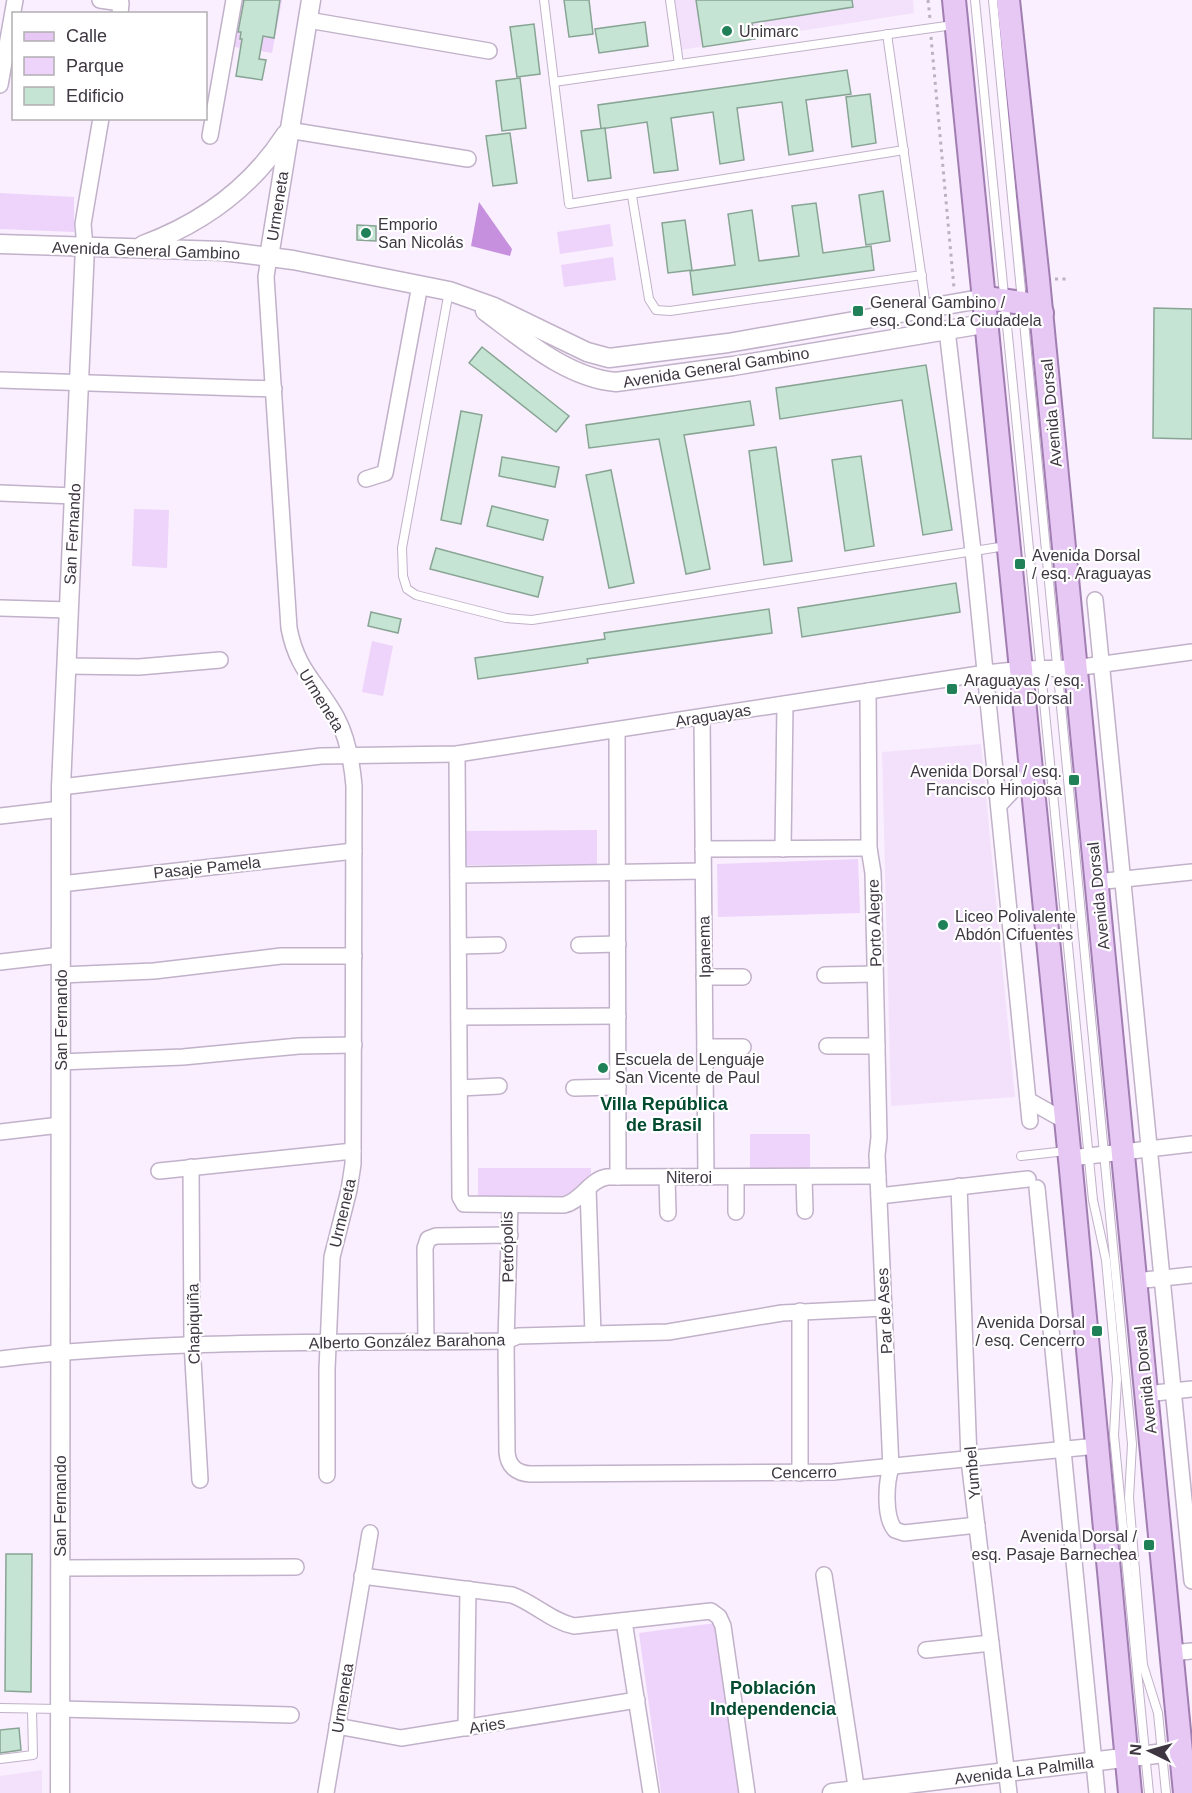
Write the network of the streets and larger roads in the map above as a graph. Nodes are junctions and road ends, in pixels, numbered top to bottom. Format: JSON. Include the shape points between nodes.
{"nodes":[{"id":1,"x":100,"y":0,"type":"edge"},
{"id":2,"x":234,"y":0,"type":"edge"},
{"id":3,"x":311,"y":0,"type":"edge"},
{"id":4,"x":954,"y":0,"type":"edge"},
{"id":5,"x":1008,"y":0,"type":"edge"},
{"id":6,"x":121,"y":8,"type":"edge"},
{"id":7,"x":12,"y":17,"type":"edge"},
{"id":8,"x":308,"y":20,"type":"junction"},
{"id":9,"x":489,"y":51,"type":"dead end"},
{"id":10,"x":0,"y":85,"type":"edge"},
{"id":11,"x":101,"y":120,"type":"edge"},
{"id":12,"x":288,"y":130,"type":"junction"},
{"id":13,"x":210,"y":136,"type":"dead end"},
{"id":14,"x":468,"y":159,"type":"dead end"},
{"id":15,"x":0,"y":244,"type":"edge"},
{"id":16,"x":85,"y":247,"type":"junction"},
{"id":17,"x":132,"y":249,"type":"junction"},
{"id":18,"x":269,"y":257,"type":"junction"},
{"id":19,"x":420,"y":285,"type":"junction"},
{"id":20,"x":467,"y":297,"type":"junction"},
{"id":21,"x":1014,"y":304,"type":"junction"},
{"id":22,"x":988,"y":324,"type":"junction"},
{"id":23,"x":947,"y":330,"type":"junction"},
{"id":24,"x":728,"y":343,"type":"junction"},
{"id":25,"x":732,"y":366,"type":"junction"},
{"id":26,"x":0,"y":380,"type":"edge"},
{"id":27,"x":79,"y":382,"type":"junction"},
{"id":28,"x":274,"y":388,"type":"junction"},
{"id":29,"x":366,"y":479,"type":"dead end"},
{"id":30,"x":0,"y":493,"type":"edge"},
{"id":31,"x":74,"y":496,"type":"junction"},
{"id":32,"x":1095,"y":600,"type":"dead end"},
{"id":33,"x":0,"y":608,"type":"edge"},
{"id":34,"x":69,"y":610,"type":"junction"},
{"id":35,"x":1192,"y":652,"type":"edge"},
{"id":36,"x":220,"y":660,"type":"dead end"},
{"id":37,"x":1103,"y":664,"type":"junction"},
{"id":38,"x":66,"y":666,"type":"junction"},
{"id":39,"x":1031,"y":668,"type":"junction"},
{"id":40,"x":1066,"y":668,"type":"junction"},
{"id":41,"x":986,"y":673,"type":"junction"},
{"id":42,"x":868,"y":691,"type":"junction"},
{"id":43,"x":785,"y":704,"type":"junction"},
{"id":44,"x":702,"y":717,"type":"junction"},
{"id":45,"x":617,"y":730,"type":"junction"},
{"id":46,"x":457,"y":754,"type":"junction"},
{"id":47,"x":351,"y":758,"type":"junction"},
{"id":48,"x":1032,"y":770,"type":"junction"},
{"id":49,"x":61,"y":787,"type":"junction"},
{"id":50,"x":999,"y":805,"type":"junction"},
{"id":51,"x":61,"y":809,"type":"junction"},
{"id":52,"x":0,"y":816,"type":"edge"},
{"id":53,"x":869,"y":848,"type":"junction"},
{"id":54,"x":703,"y":849,"type":"junction"},
{"id":55,"x":783,"y":849,"type":"junction"},
{"id":56,"x":354,"y":851,"type":"junction"},
{"id":57,"x":703,"y":871,"type":"junction"},
{"id":58,"x":1192,"y":872,"type":"edge"},
{"id":59,"x":617,"y":874,"type":"junction"},
{"id":60,"x":458,"y":875,"type":"junction"},
{"id":61,"x":1123,"y":879,"type":"junction"},
{"id":62,"x":1096,"y":882,"type":"junction"},
{"id":63,"x":61,"y":884,"type":"junction"},
{"id":64,"x":618,"y":944,"type":"junction"},
{"id":65,"x":498,"y":945,"type":"dead end"},
{"id":66,"x":579,"y":945,"type":"dead end"},
{"id":67,"x":459,"y":946,"type":"junction"},
{"id":68,"x":61,"y":955,"type":"junction"},
{"id":69,"x":354,"y":956,"type":"junction"},
{"id":70,"x":0,"y":962,"type":"edge"},
{"id":71,"x":875,"y":974,"type":"junction"},
{"id":72,"x":61,"y":975,"type":"junction"},
{"id":73,"x":825,"y":975,"type":"dead end"},
{"id":74,"x":743,"y":977,"type":"dead end"},
{"id":75,"x":704,"y":978,"type":"junction"},
{"id":76,"x":618,"y":1016,"type":"junction"},
{"id":77,"x":459,"y":1017,"type":"junction"},
{"id":78,"x":354,"y":1046,"type":"junction"},
{"id":79,"x":827,"y":1046,"type":"dead end"},
{"id":80,"x":877,"y":1046,"type":"junction"},
{"id":81,"x":705,"y":1047,"type":"junction"},
{"id":82,"x":743,"y":1047,"type":"dead end"},
{"id":83,"x":60,"y":1062,"type":"junction"},
{"id":84,"x":499,"y":1086,"type":"dead end"},
{"id":85,"x":459,"y":1088,"type":"junction"},
{"id":86,"x":574,"y":1088,"type":"dead end"},
{"id":87,"x":618,"y":1088,"type":"junction"},
{"id":88,"x":1028,"y":1100,"type":"junction"},
{"id":89,"x":1030,"y":1120,"type":"dead end"},
{"id":90,"x":1067,"y":1122,"type":"junction"},
{"id":91,"x":60,"y":1125,"type":"junction"},
{"id":92,"x":0,"y":1132,"type":"edge"},
{"id":93,"x":1192,"y":1144,"type":"edge"},
{"id":94,"x":1149,"y":1149,"type":"junction"},
{"id":95,"x":353,"y":1151,"type":"junction"},
{"id":96,"x":1113,"y":1153,"type":"junction"},
{"id":97,"x":877,"y":1155,"type":"joint"},
{"id":98,"x":1077,"y":1155,"type":"junction"},
{"id":99,"x":191,"y":1167,"type":"junction"},
{"id":100,"x":159,"y":1171,"type":"dead end"},
{"id":101,"x":878,"y":1176,"type":"junction"},
{"id":102,"x":618,"y":1177,"type":"junction"},
{"id":103,"x":667,"y":1177,"type":"junction"},
{"id":104,"x":706,"y":1177,"type":"junction"},
{"id":105,"x":736,"y":1177,"type":"junction"},
{"id":106,"x":804,"y":1177,"type":"junction"},
{"id":107,"x":959,"y":1186,"type":"junction"},
{"id":108,"x":588,"y":1188,"type":"junction"},
{"id":109,"x":879,"y":1196,"type":"junction"},
{"id":110,"x":510,"y":1205,"type":"junction"},
{"id":111,"x":805,"y":1211,"type":"dead end"},
{"id":112,"x":736,"y":1212,"type":"dead end"},
{"id":113,"x":668,"y":1213,"type":"dead end"},
{"id":114,"x":510,"y":1235,"type":"junction"},
{"id":115,"x":1192,"y":1275,"type":"edge"},
{"id":116,"x":1161,"y":1278,"type":"junction"},
{"id":117,"x":1135,"y":1281,"type":"junction"},
{"id":118,"x":884,"y":1308,"type":"junction"},
{"id":119,"x":800,"y":1311,"type":"junction"},
{"id":120,"x":593,"y":1334,"type":"junction"},
{"id":121,"x":506,"y":1341,"type":"junction"},
{"id":122,"x":426,"y":1342,"type":"junction"},
{"id":123,"x":192,"y":1343,"type":"junction"},
{"id":124,"x":330,"y":1343,"type":"junction"},
{"id":125,"x":60,"y":1352,"type":"junction"},
{"id":126,"x":0,"y":1359,"type":"edge"},
{"id":127,"x":1192,"y":1389,"type":"edge"},
{"id":128,"x":1173,"y":1391,"type":"junction"},
{"id":129,"x":1146,"y":1394,"type":"junction"},
{"id":130,"x":1096,"y":1446,"type":"junction"},
{"id":131,"x":1064,"y":1450,"type":"junction"},
{"id":132,"x":969,"y":1460,"type":"junction"},
{"id":133,"x":513,"y":1467,"type":"joint"},
{"id":134,"x":891,"y":1468,"type":"junction"},
{"id":135,"x":800,"y":1473,"type":"junction"},
{"id":136,"x":327,"y":1475,"type":"dead end"},
{"id":137,"x":200,"y":1480,"type":"dead end"},
{"id":138,"x":1188,"y":1504,"type":"edge"},
{"id":139,"x":1157,"y":1507,"type":"junction"},
{"id":140,"x":977,"y":1525,"type":"junction"},
{"id":141,"x":370,"y":1533,"type":"dead end"},
{"id":142,"x":296,"y":1567,"type":"dead end"},
{"id":143,"x":60,"y":1568,"type":"junction"},
{"id":144,"x":824,"y":1575,"type":"dead end"},
{"id":145,"x":362,"y":1576,"type":"junction"},
{"id":146,"x":1192,"y":1581,"type":"edge"},
{"id":147,"x":468,"y":1589,"type":"junction"},
{"id":148,"x":624,"y":1621,"type":"junction"},
{"id":149,"x":991,"y":1642,"type":"junction"},
{"id":150,"x":926,"y":1650,"type":"dead end"},
{"id":151,"x":1182,"y":1652,"type":"edge"},
{"id":152,"x":637,"y":1700,"type":"junction"},
{"id":153,"x":60,"y":1709,"type":"junction"},
{"id":154,"x":291,"y":1715,"type":"dead end"},
{"id":155,"x":337,"y":1726,"type":"junction"},
{"id":156,"x":466,"y":1728,"type":"junction"},
{"id":157,"x":1154,"y":1754,"type":"junction"},
{"id":158,"x":1094,"y":1762,"type":"junction"},
{"id":159,"x":1007,"y":1772,"type":"junction"},
{"id":160,"x":856,"y":1791,"type":"edge"},
{"id":161,"x":60,"y":1793,"type":"edge"},
{"id":162,"x":326,"y":1793,"type":"edge"},
{"id":163,"x":651,"y":1793,"type":"edge"},
{"id":164,"x":747,"y":1793,"type":"edge"},
{"id":165,"x":832,"y":1793,"type":"edge"},
{"id":166,"x":1009,"y":1793,"type":"edge"},
{"id":167,"x":1096,"y":1793,"type":"edge"},
{"id":168,"x":1130,"y":1793,"type":"edge"},
{"id":169,"x":1185,"y":1793,"type":"edge"}],
"edges":[{"from":1,"to":6,"type":"street"},
{"from":2,"to":13,"type":"street"},
{"from":3,"to":8,"type":"street","name":"Urmeneta"},
{"from":4,"to":21,"type":"main road","name":"Avenida Dorsal"},
{"from":5,"to":21,"type":"main road","name":"Avenida Dorsal"},
{"from":7,"to":10,"type":"street"},
{"from":8,"to":9,"type":"street"},
{"from":8,"to":12,"type":"street","name":"Urmeneta"},
{"from":11,"to":16,"type":"street","via":[[82,224]]},
{"from":12,"to":14,"type":"street"},
{"from":12,"to":17,"type":"street","via":[[252,179],[218,207],[179,230]]},
{"from":12,"to":18,"type":"street","name":"Urmeneta"},
{"from":15,"to":16,"type":"street","name":"Avenida General Gambino"},
{"from":16,"to":17,"type":"street","name":"Avenida General Gambino"},
{"from":16,"to":27,"type":"street","name":"San Fernando"},
{"from":17,"to":18,"type":"street","name":"Avenida General Gambino"},
{"from":18,"to":19,"type":"street","name":"Avenida General Gambino"},
{"from":18,"to":28,"type":"street","name":"Urmeneta","via":[[266,277]]},
{"from":19,"to":20,"type":"street","name":"Avenida General Gambino"},
{"from":19,"to":29,"type":"street","via":[[385,472]]},
{"from":20,"to":24,"type":"street","name":"Avenida General Gambino","via":[[521,318],[587,352],[609,358]]},
{"from":20,"to":25,"type":"street","name":"Avenida General Gambino","via":[[533,346],[591,378],[616,382]]},
{"from":21,"to":22,"type":"main road","name":"Avenida Dorsal"},
{"from":21,"to":24,"type":"street","name":"Avenida General Gambino","via":[[926,308]]},
{"from":21,"to":40,"type":"main road","name":"Avenida Dorsal"},
{"from":22,"to":23,"type":"street","name":"Avenida General Gambino"},
{"from":22,"to":39,"type":"main road","name":"Avenida Dorsal","via":[[1010,546]]},
{"from":23,"to":25,"type":"street","name":"Avenida General Gambino"},
{"from":23,"to":41,"type":"street"},
{"from":24,"to":25,"type":"street"},
{"from":26,"to":27,"type":"street"},
{"from":27,"to":28,"type":"street"},
{"from":27,"to":31,"type":"street","name":"San Fernando"},
{"from":28,"to":47,"type":"street","name":"Urmeneta","via":[[292,640],[305,674],[338,721]]},
{"from":30,"to":31,"type":"street"},
{"from":31,"to":34,"type":"street","name":"San Fernando"},
{"from":32,"to":37,"type":"street","name":"Avenida Dorsal"},
{"from":33,"to":34,"type":"street"},
{"from":34,"to":38,"type":"street","name":"San Fernando"},
{"from":35,"to":37,"type":"street","name":"Araguayas"},
{"from":36,"to":38,"type":"street","via":[[139,668]]},
{"from":37,"to":40,"type":"street","name":"Araguayas"},
{"from":37,"to":61,"type":"street","name":"Avenida Dorsal"},
{"from":38,"to":49,"type":"street","name":"San Fernando"},
{"from":39,"to":40,"type":"street","name":"Araguayas"},
{"from":39,"to":41,"type":"street","name":"Araguayas"},
{"from":39,"to":48,"type":"main road","name":"Avenida Dorsal"},
{"from":40,"to":62,"type":"main road","name":"Avenida Dorsal"},
{"from":41,"to":42,"type":"street","name":"Araguayas"},
{"from":41,"to":50,"type":"street"},
{"from":42,"to":43,"type":"street","name":"Araguayas"},
{"from":42,"to":53,"type":"street","name":"Porto Alegre"},
{"from":43,"to":44,"type":"street","name":"Araguayas"},
{"from":43,"to":55,"type":"street"},
{"from":44,"to":45,"type":"street","name":"Araguayas"},
{"from":44,"to":54,"type":"street","name":"Ipanema"},
{"from":45,"to":46,"type":"street","name":"Araguayas"},
{"from":45,"to":59,"type":"street"},
{"from":46,"to":47,"type":"street","name":"Araguayas"},
{"from":46,"to":60,"type":"street","name":"Petrópolis"},
{"from":47,"to":49,"type":"street","name":"Araguayas","via":[[321,756]]},
{"from":47,"to":56,"type":"street","name":"Urmeneta"},
{"from":48,"to":50,"type":"street"},
{"from":48,"to":90,"type":"main road","name":"Avenida Dorsal"},
{"from":49,"to":51,"type":"street","name":"San Fernando"},
{"from":50,"to":88,"type":"street"},
{"from":51,"to":52,"type":"street"},
{"from":51,"to":63,"type":"street","name":"San Fernando"},
{"from":53,"to":55,"type":"street"},
{"from":53,"to":71,"type":"street","name":"Porto Alegre"},
{"from":54,"to":55,"type":"street"},
{"from":54,"to":57,"type":"street","name":"Ipanema"},
{"from":56,"to":63,"type":"street","name":"Pasaje Pamela"},
{"from":56,"to":69,"type":"street","name":"Urmeneta"},
{"from":57,"to":59,"type":"street"},
{"from":57,"to":75,"type":"street","name":"Ipanema"},
{"from":58,"to":61,"type":"street"},
{"from":59,"to":60,"type":"street"},
{"from":59,"to":64,"type":"street"},
{"from":60,"to":67,"type":"street","name":"Petrópolis"},
{"from":61,"to":62,"type":"street"},
{"from":61,"to":94,"type":"street","name":"Avenida Dorsal"},
{"from":62,"to":96,"type":"main road","name":"Avenida Dorsal"},
{"from":63,"to":68,"type":"street","name":"San Fernando"},
{"from":64,"to":66,"type":"street"},
{"from":64,"to":76,"type":"street"},
{"from":65,"to":67,"type":"street"},
{"from":67,"to":77,"type":"street","name":"Petrópolis"},
{"from":68,"to":70,"type":"street"},
{"from":68,"to":72,"type":"street","name":"San Fernando"},
{"from":69,"to":72,"type":"street","via":[[281,956],[154,971]]},
{"from":69,"to":78,"type":"street","name":"Urmeneta"},
{"from":71,"to":73,"type":"street"},
{"from":71,"to":80,"type":"street","name":"Porto Alegre"},
{"from":72,"to":83,"type":"street","name":"San Fernando"},
{"from":74,"to":75,"type":"street"},
{"from":75,"to":81,"type":"street","name":"Ipanema"},
{"from":76,"to":77,"type":"street"},
{"from":76,"to":87,"type":"street"},
{"from":77,"to":85,"type":"street","name":"Petrópolis"},
{"from":78,"to":83,"type":"street"},
{"from":78,"to":95,"type":"street","name":"Urmeneta"},
{"from":79,"to":80,"type":"street"},
{"from":80,"to":97,"type":"street","name":"Porto Alegre"},
{"from":81,"to":82,"type":"street"},
{"from":81,"to":104,"type":"street","name":"Ipanema"},
{"from":83,"to":91,"type":"street","name":"San Fernando"},
{"from":84,"to":85,"type":"street"},
{"from":85,"to":110,"type":"street","name":"Petrópolis","via":[[461,1201],[468,1205]]},
{"from":86,"to":87,"type":"street"},
{"from":87,"to":102,"type":"street"},
{"from":88,"to":89,"type":"street"},
{"from":88,"to":90,"type":"street"},
{"from":90,"to":98,"type":"main road","name":"Avenida Dorsal"},
{"from":91,"to":92,"type":"street"},
{"from":91,"to":125,"type":"street","name":"San Fernando"},
{"from":93,"to":94,"type":"street"},
{"from":94,"to":96,"type":"street"},
{"from":94,"to":116,"type":"street","name":"Avenida Dorsal"},
{"from":95,"to":99,"type":"street"},
{"from":95,"to":124,"type":"street","name":"Urmeneta","via":[[349,1190],[332,1257]]},
{"from":96,"to":98,"type":"street"},
{"from":96,"to":117,"type":"main road","name":"Avenida Dorsal"},
{"from":97,"to":101,"type":"street","name":"Par de Ases"},
{"from":98,"to":130,"type":"main road","name":"Avenida Dorsal"},
{"from":99,"to":100,"type":"street"},
{"from":99,"to":123,"type":"street","name":"Chapiquiña"},
{"from":101,"to":106,"type":"street","name":"Niteroi"},
{"from":101,"to":109,"type":"street","name":"Par de Ases"},
{"from":102,"to":103,"type":"street","name":"Niteroi"},
{"from":102,"to":108,"type":"street","name":"Niteroi","via":[[599,1179]]},
{"from":103,"to":104,"type":"street","name":"Niteroi"},
{"from":103,"to":113,"type":"street"},
{"from":104,"to":105,"type":"street","name":"Niteroi"},
{"from":105,"to":106,"type":"street","name":"Niteroi"},
{"from":105,"to":112,"type":"street"},
{"from":106,"to":111,"type":"street"},
{"from":107,"to":109,"type":"street"},
{"from":107,"to":131,"type":"street","via":[[1033,1184]]},
{"from":107,"to":132,"type":"street","name":"Yumbel"},
{"from":108,"to":110,"type":"street","name":"Niteroi","via":[[571,1203]]},
{"from":108,"to":120,"type":"street"},
{"from":109,"to":118,"type":"street","name":"Par de Ases"},
{"from":110,"to":114,"type":"street","name":"Petrópolis"},
{"from":114,"to":121,"type":"street","name":"Petrópolis"},
{"from":114,"to":122,"type":"street","via":[[428,1239]]},
{"from":115,"to":116,"type":"street"},
{"from":116,"to":117,"type":"street"},
{"from":116,"to":128,"type":"street","name":"Avenida Dorsal"},
{"from":117,"to":129,"type":"main road","name":"Avenida Dorsal"},
{"from":118,"to":119,"type":"street","name":"Alberto González Barahona"},
{"from":118,"to":134,"type":"street","name":"Par de Ases"},
{"from":119,"to":120,"type":"street","name":"Alberto González Barahona","via":[[677,1331]]},
{"from":119,"to":135,"type":"street"},
{"from":120,"to":121,"type":"street","name":"Alberto González Barahona","via":[[518,1336]]},
{"from":121,"to":122,"type":"street","name":"Alberto González Barahona"},
{"from":121,"to":133,"type":"street","name":"Petrópolis","via":[[507,1452]]},
{"from":122,"to":124,"type":"street","name":"Alberto González Barahona"},
{"from":123,"to":124,"type":"street","name":"Alberto González Barahona"},
{"from":123,"to":125,"type":"street","name":"Alberto González Barahona"},
{"from":123,"to":137,"type":"street","name":"Chapiquiña"},
{"from":124,"to":136,"type":"street","name":"Urmeneta"},
{"from":125,"to":126,"type":"street","name":"Alberto González Barahona"},
{"from":125,"to":143,"type":"street","name":"San Fernando"},
{"from":127,"to":128,"type":"street"},
{"from":128,"to":129,"type":"street"},
{"from":128,"to":138,"type":"street","name":"Avenida Dorsal"},
{"from":129,"to":139,"type":"main road","name":"Avenida Dorsal"},
{"from":130,"to":131,"type":"street","name":"Cencerro"},
{"from":130,"to":157,"type":"main road","name":"Avenida Dorsal"},
{"from":131,"to":132,"type":"street","name":"Cencerro"},
{"from":131,"to":158,"type":"street"},
{"from":132,"to":134,"type":"street","name":"Cencerro"},
{"from":132,"to":140,"type":"street","name":"Yumbel"},
{"from":133,"to":135,"type":"street","name":"Cencerro","via":[[530,1474]]},
{"from":134,"to":135,"type":"street","name":"Cencerro"},
{"from":134,"to":140,"type":"street","name":"Par de Ases","via":[[890,1520],[896,1530],[904,1533]]},
{"from":138,"to":139,"type":"street"},
{"from":138,"to":146,"type":"street","name":"Avenida Dorsal"},
{"from":139,"to":151,"type":"main road","name":"Avenida Dorsal"},
{"from":140,"to":149,"type":"street","name":"Yumbel"},
{"from":141,"to":145,"type":"street","name":"Urmeneta"},
{"from":142,"to":143,"type":"street"},
{"from":143,"to":153,"type":"street","name":"San Fernando"},
{"from":144,"to":160,"type":"street"},
{"from":145,"to":147,"type":"street"},
{"from":145,"to":155,"type":"street","name":"Urmeneta"},
{"from":147,"to":148,"type":"street","via":[[520,1598],[574,1626]]},
{"from":147,"to":156,"type":"street"},
{"from":148,"to":152,"type":"street"},
{"from":148,"to":164,"type":"street","via":[[701,1610],[719,1617]]},
{"from":149,"to":150,"type":"street"},
{"from":149,"to":159,"type":"street","name":"Yumbel"},
{"from":151,"to":157,"type":"main road","name":"Avenida Dorsal"},
{"from":152,"to":156,"type":"street","name":"Aries"},
{"from":152,"to":163,"type":"street"},
{"from":153,"to":154,"type":"street"},
{"from":153,"to":161,"type":"street","name":"San Fernando"},
{"from":155,"to":156,"type":"street","name":"Aries","via":[[401,1738]]},
{"from":155,"to":162,"type":"street","name":"Urmeneta"},
{"from":157,"to":158,"type":"street","name":"Avenida La Palmilla"},
{"from":157,"to":168,"type":"main road","name":"Avenida Dorsal"},
{"from":157,"to":169,"type":"main road","name":"Avenida Dorsal"},
{"from":158,"to":159,"type":"street","name":"Avenida La Palmilla"},
{"from":158,"to":167,"type":"street"},
{"from":159,"to":160,"type":"street","name":"Avenida La Palmilla"},
{"from":159,"to":166,"type":"street","name":"Yumbel"},
{"from":160,"to":165,"type":"street","name":"Avenida La Palmilla"}]}
